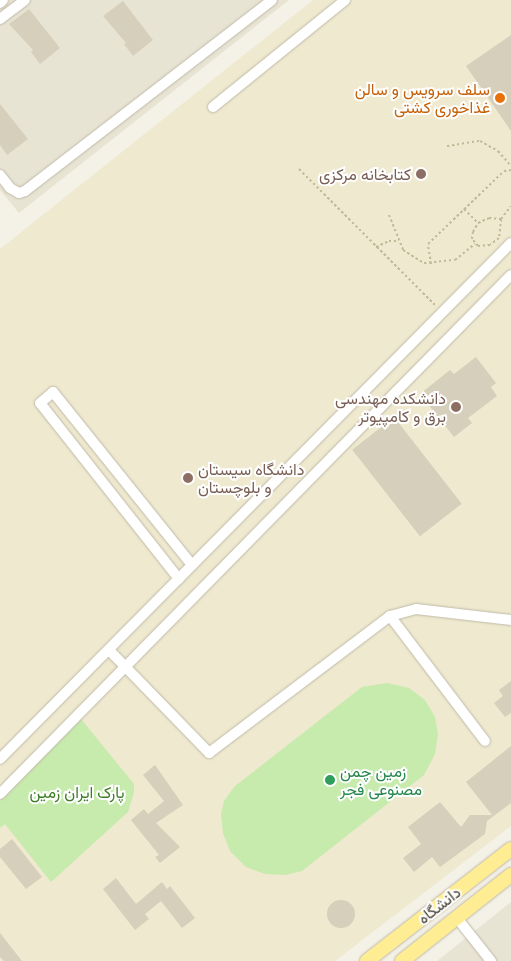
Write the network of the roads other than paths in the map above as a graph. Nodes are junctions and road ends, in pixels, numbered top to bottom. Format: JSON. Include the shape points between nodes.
{"nodes":[{"id":1,"x":3,"y":0,"type":"edge"},
{"id":2,"x":25,"y":0,"type":"edge"},
{"id":3,"x":272,"y":0,"type":"edge"},
{"id":4,"x":346,"y":0,"type":"edge"},
{"id":5,"x":0,"y":3,"type":"edge"},
{"id":6,"x":0,"y":19,"type":"edge"},
{"id":7,"x":213,"y":107,"type":"dead end"},
{"id":8,"x":0,"y":175,"type":"edge"},
{"id":9,"x":511,"y":242,"type":"edge"},
{"id":10,"x":511,"y":275,"type":"edge"},
{"id":11,"x":137,"y":497,"type":"junction"},
{"id":12,"x":123,"y":508,"type":"junction"},
{"id":13,"x":192,"y":566,"type":"junction"},
{"id":14,"x":179,"y":579,"type":"junction"},
{"id":15,"x":390,"y":616,"type":"junction"},
{"id":16,"x":511,"y":620,"type":"edge"},
{"id":17,"x":110,"y":650,"type":"junction"},
{"id":18,"x":126,"y":666,"type":"junction"},
{"id":19,"x":485,"y":741,"type":"dead end"},
{"id":20,"x":0,"y":760,"type":"edge"},
{"id":21,"x":0,"y":794,"type":"edge"},
{"id":22,"x":511,"y":849,"type":"edge"},
{"id":23,"x":511,"y":876,"type":"edge"},
{"id":24,"x":457,"y":918,"type":"junction"},
{"id":25,"x":367,"y":961,"type":"edge"},
{"id":26,"x":402,"y":961,"type":"edge"},
{"id":27,"x":490,"y":961,"type":"edge"}],
"edges":[{"from":1,"to":5,"type":"street"},
{"from":2,"to":6,"type":"street"},
{"from":3,"to":8,"type":"street","via":[[25,191],[19,193],[10,188]]},
{"from":4,"to":7,"type":"street"},
{"from":9,"to":13,"type":"street"},
{"from":10,"to":18,"type":"street"},
{"from":11,"to":12,"type":"street"},
{"from":11,"to":12,"type":"street","via":[[53,392],[40,403]]},
{"from":11,"to":13,"type":"street"},
{"from":12,"to":14,"type":"street"},
{"from":13,"to":14,"type":"street"},
{"from":14,"to":17,"type":"street"},
{"from":15,"to":16,"type":"street","via":[[416,609]]},
{"from":15,"to":18,"type":"street","via":[[208,752]]},
{"from":15,"to":19,"type":"street"},
{"from":17,"to":18,"type":"street"},
{"from":17,"to":20,"type":"street"},
{"from":18,"to":21,"type":"street"},
{"from":22,"to":25,"type":"main road","name":"دانشگاه"},
{"from":23,"to":24,"type":"main road","name":"دانشگاه"},
{"from":24,"to":26,"type":"main road","name":"دانشگاه"},
{"from":24,"to":27,"type":"street"}]}
